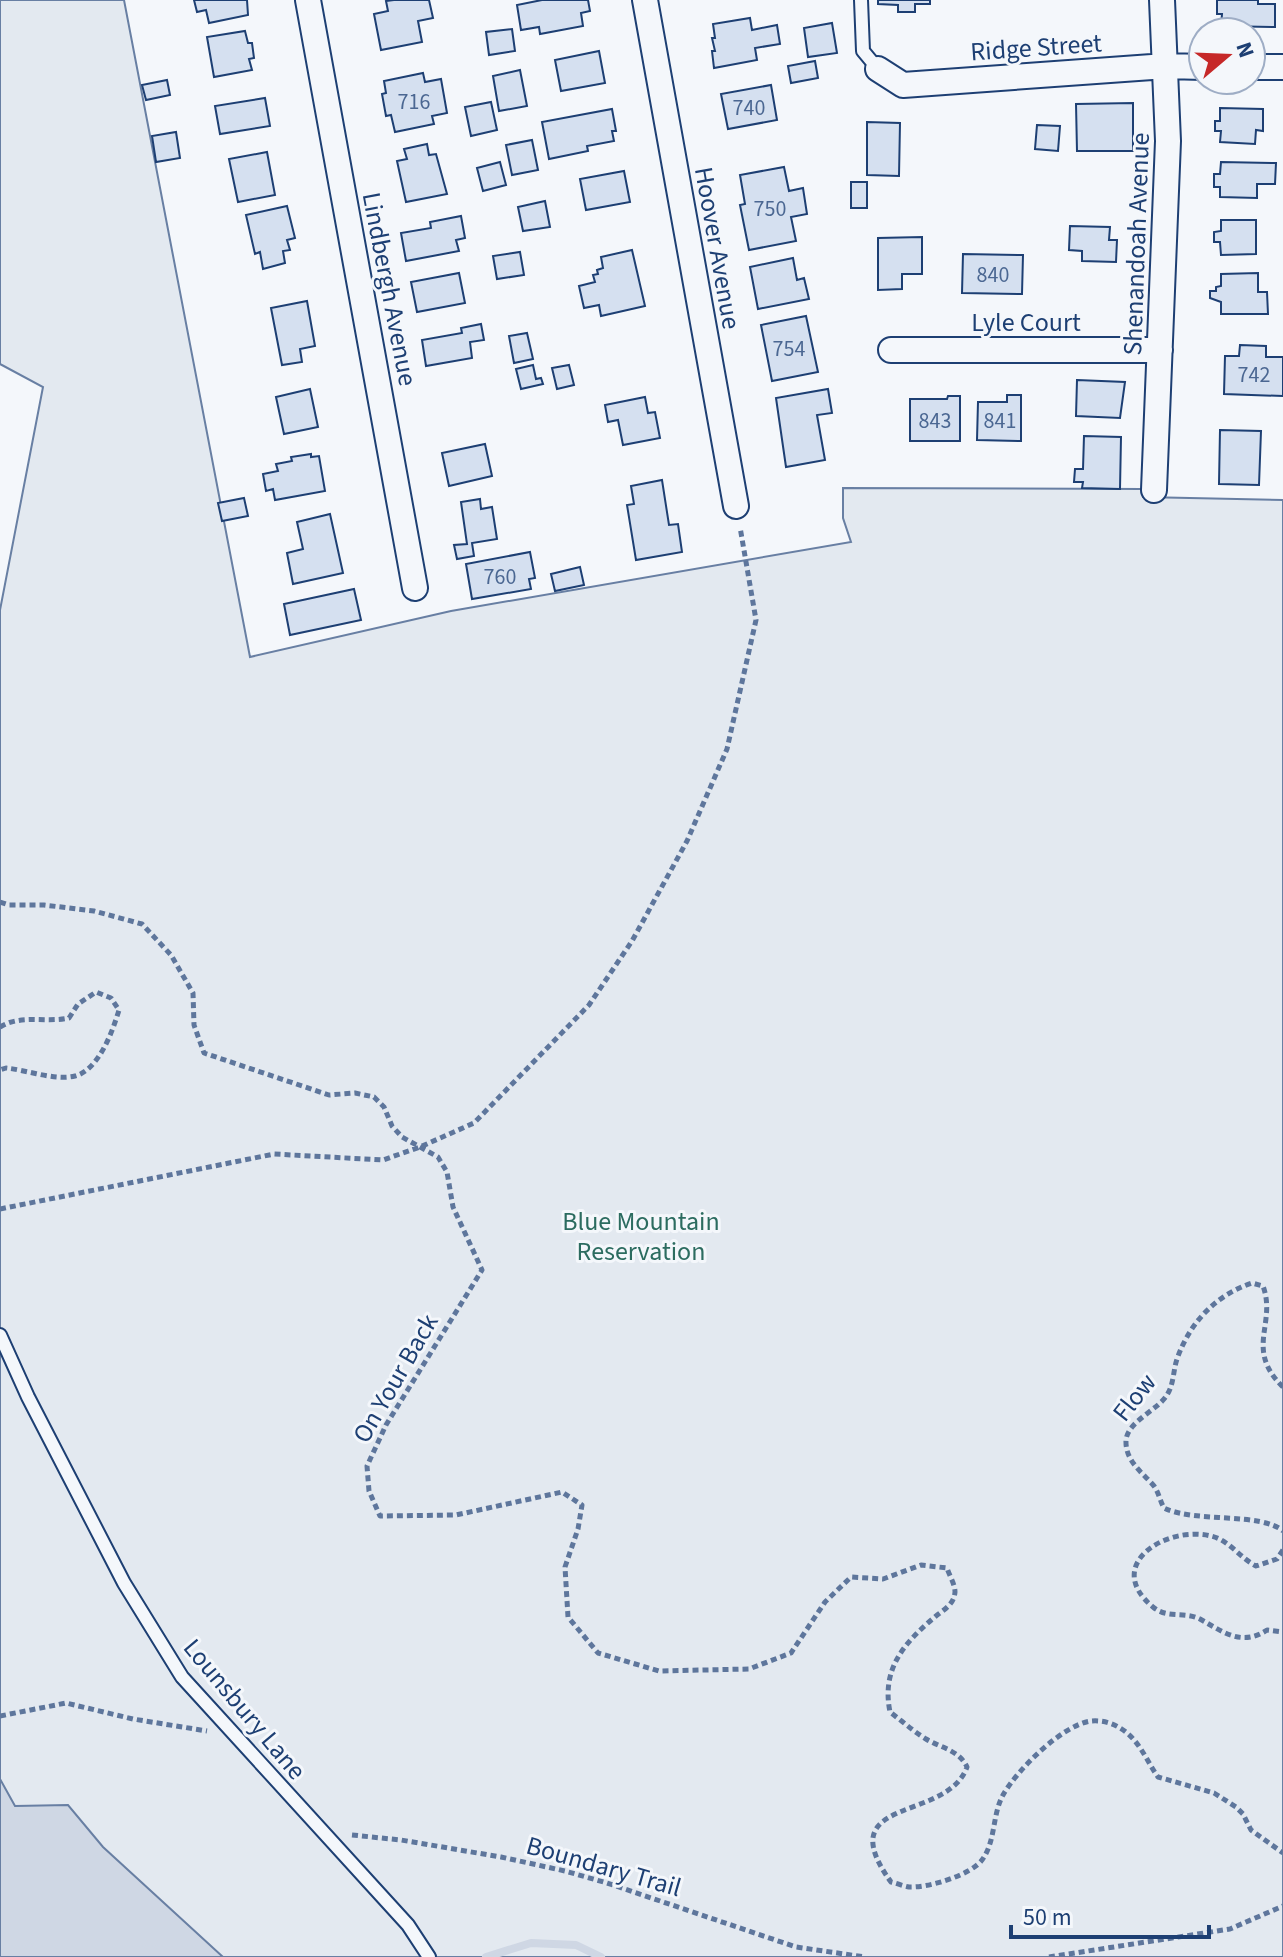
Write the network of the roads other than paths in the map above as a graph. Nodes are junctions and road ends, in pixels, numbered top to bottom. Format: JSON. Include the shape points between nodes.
{"nodes":[{"id":1,"x":308,"y":0,"type":"edge"},
{"id":2,"x":645,"y":0,"type":"edge"},
{"id":3,"x":861,"y":0,"type":"edge"},
{"id":4,"x":1162,"y":0,"type":"edge"},
{"id":5,"x":1166,"y":66,"type":"junction"},
{"id":6,"x":1187,"y":67,"type":"edge"},
{"id":7,"x":878,"y":69,"type":"joint"},
{"id":8,"x":891,"y":350,"type":"dead end"},
{"id":9,"x":1160,"y":350,"type":"junction"},
{"id":10,"x":1154,"y":490,"type":"dead end"},
{"id":11,"x":736,"y":506,"type":"road end"},
{"id":12,"x":415,"y":588,"type":"dead end"},
{"id":13,"x":0,"y":1335,"type":"edge"},
{"id":14,"x":429,"y":1957,"type":"edge"}],
"edges":[{"from":1,"to":12,"type":"street","name":"Lindbergh Avenue"},
{"from":2,"to":11,"type":"street","name":"Hoover Avenue"},
{"from":3,"to":7,"type":"lane","via":[[863,51]]},
{"from":4,"to":5,"type":"street","name":"Shenandoah Avenue"},
{"from":5,"to":6,"type":"street","name":"Ridge Street"},
{"from":5,"to":7,"type":"street","name":"Ridge Street","via":[[903,85]]},
{"from":5,"to":9,"type":"street","name":"Shenandoah Avenue"},
{"from":8,"to":9,"type":"street","name":"Lyle Court"},
{"from":9,"to":10,"type":"street","name":"Shenandoah Avenue"},
{"from":13,"to":14,"type":"lane","name":"Lounsbury Lane","via":[[124,1583],[182,1677],[408,1925]]}]}
